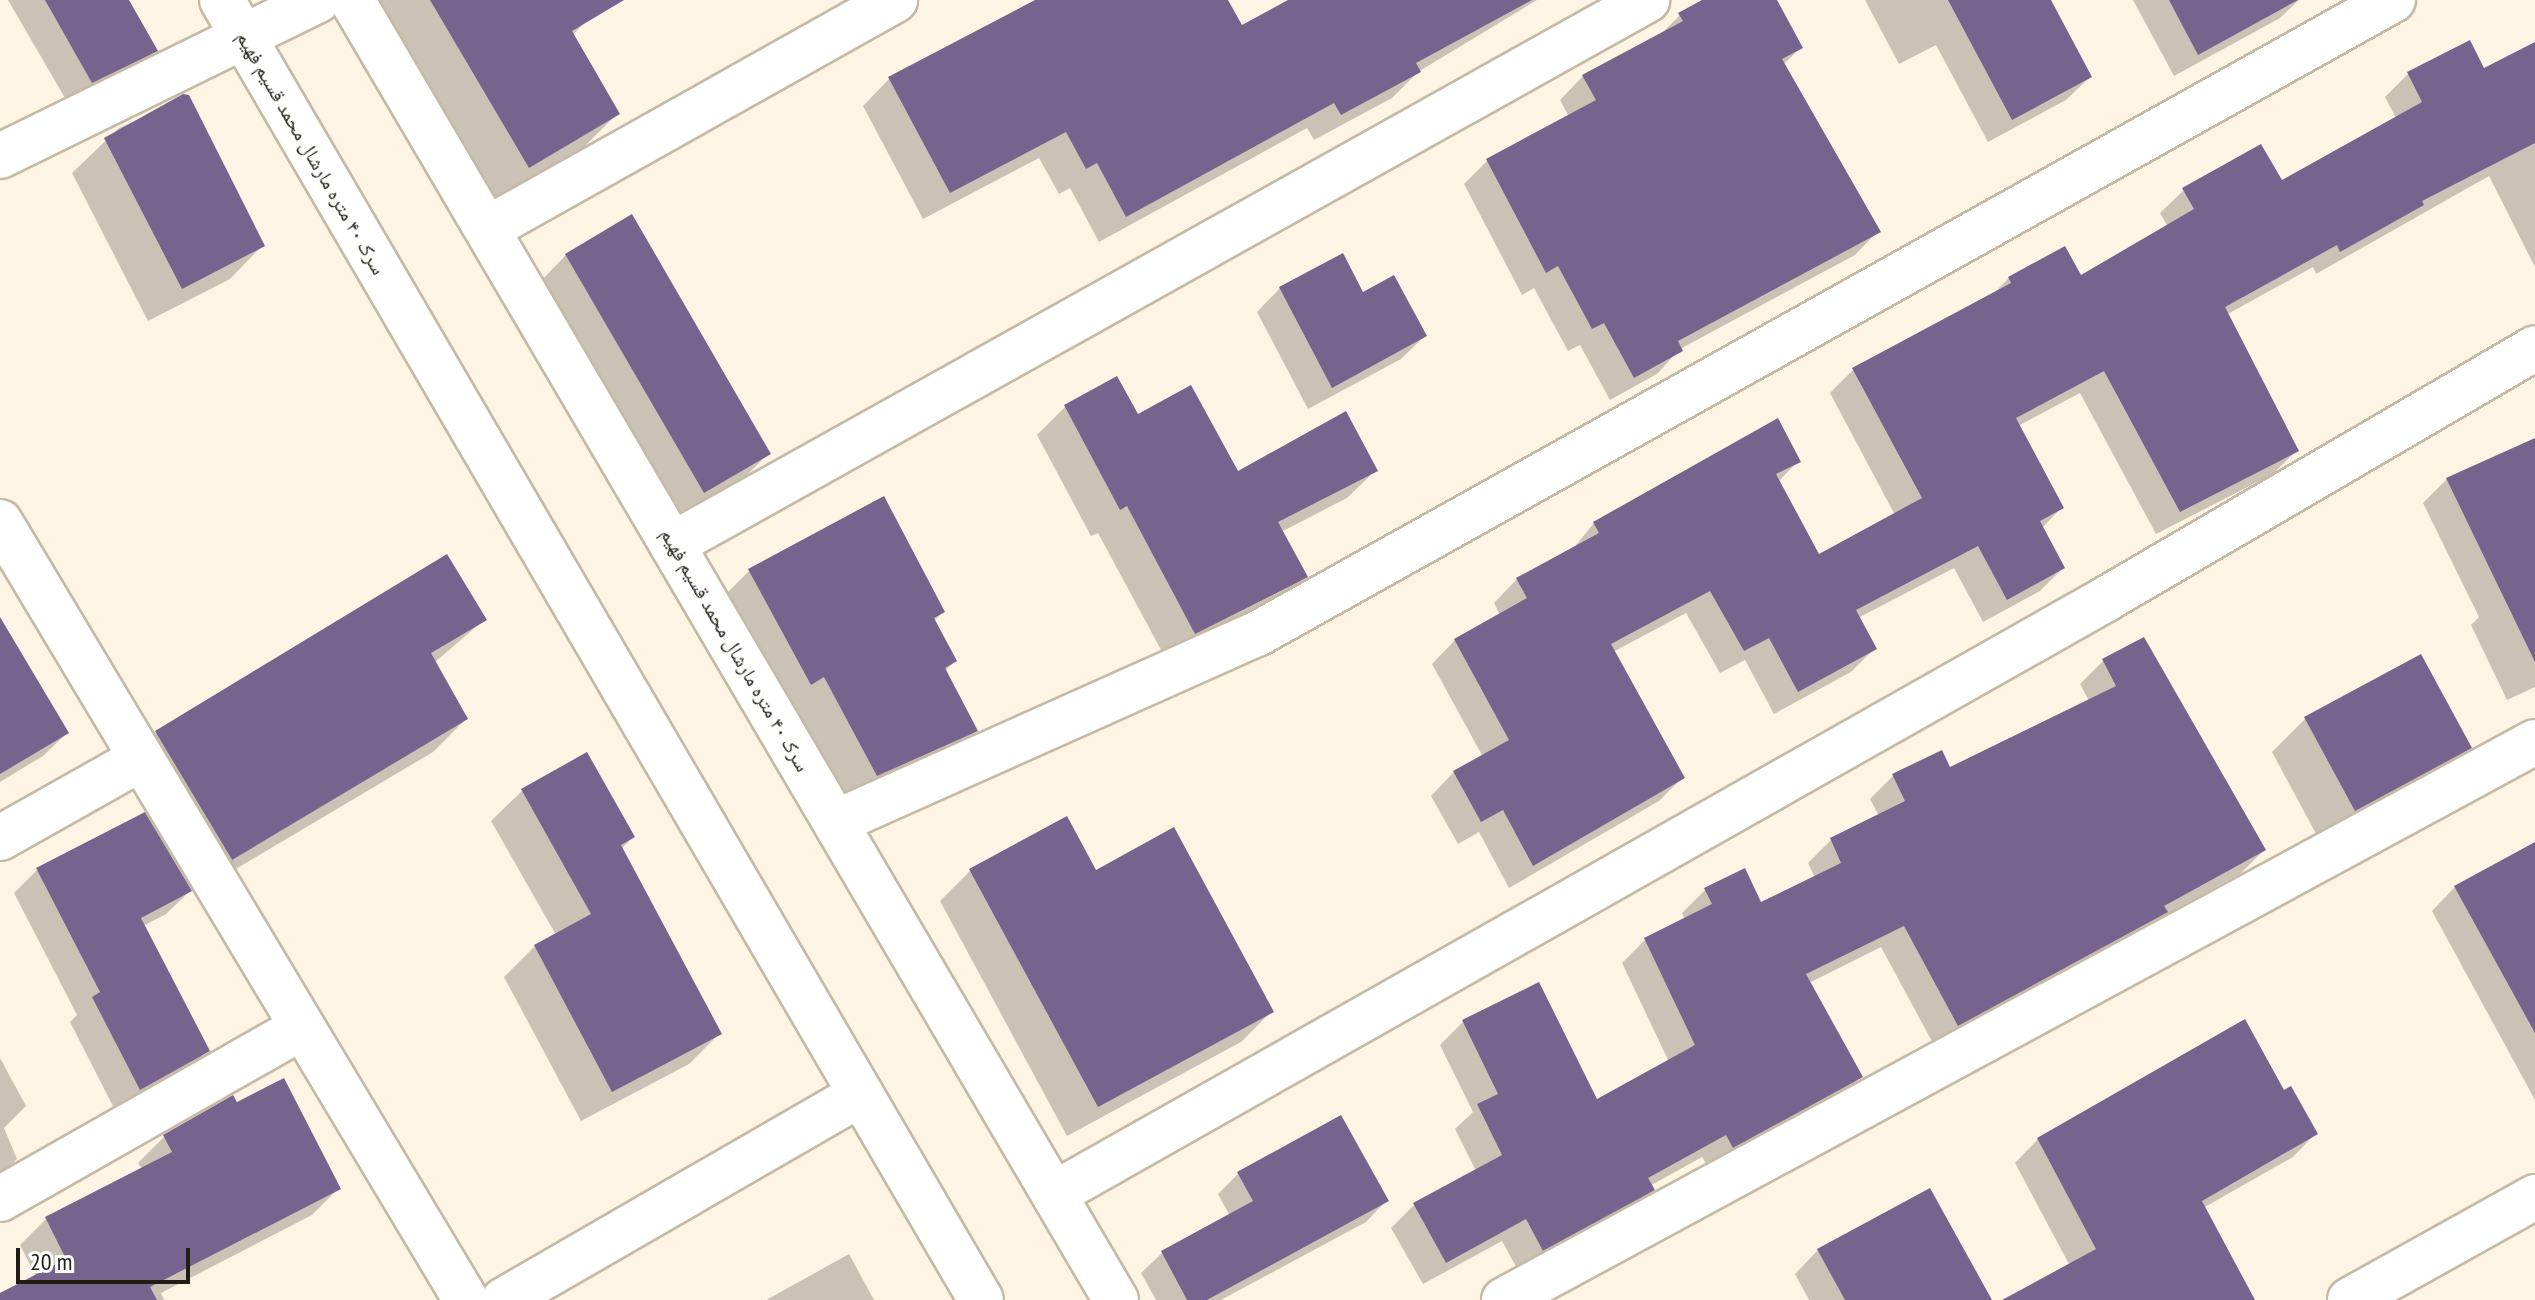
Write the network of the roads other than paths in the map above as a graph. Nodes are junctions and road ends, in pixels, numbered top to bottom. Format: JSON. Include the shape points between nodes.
{"nodes":[{"id":1,"x":318,"y":0,"type":"edge"},
{"id":2,"x":352,"y":0,"type":"edge"},
{"id":3,"x":895,"y":0,"type":"edge"},
{"id":4,"x":1647,"y":0,"type":"edge"},
{"id":5,"x":2393,"y":0,"type":"edge"},
{"id":6,"x":233,"y":18,"type":"edge"},
{"id":7,"x":0,"y":156,"type":"edge"},
{"id":8,"x":487,"y":229,"type":"junction"},
{"id":9,"x":2535,"y":348,"type":"edge"},
{"id":10,"x":0,"y":522,"type":"edge"},
{"id":11,"x":673,"y":544,"type":"junction"},
{"id":12,"x":2535,"y":742,"type":"edge"},
{"id":13,"x":140,"y":759,"type":"junction"},
{"id":14,"x":836,"y":822,"type":"junction"},
{"id":15,"x":0,"y":838,"type":"edge"},
{"id":16,"x":299,"y":1029,"type":"junction"},
{"id":17,"x":861,"y":1094,"type":"junction"},
{"id":18,"x":1054,"y":1194,"type":"junction"},
{"id":19,"x":2535,"y":1197,"type":"edge"},
{"id":20,"x":0,"y":1199,"type":"edge"},
{"id":21,"x":466,"y":1300,"type":"edge"},
{"id":22,"x":504,"y":1300,"type":"edge"},
{"id":23,"x":981,"y":1300,"type":"edge"},
{"id":24,"x":1116,"y":1300,"type":"edge"},
{"id":25,"x":1504,"y":1300,"type":"edge"},
{"id":26,"x":2350,"y":1300,"type":"edge"}],
"edges":[{"from":1,"to":6,"type":"street"},
{"from":2,"to":8,"type":"street","name":"سرک ۴۰ متره مارشال محمد قسیم فهیم"},
{"from":3,"to":8,"type":"street"},
{"from":4,"to":11,"type":"street"},
{"from":5,"to":14,"type":"street","via":[[1257,634]]},
{"from":6,"to":7,"type":"street"},
{"from":6,"to":17,"type":"street","name":"سرک ۴۰ متره مارشال محمد قسیم فهیم"},
{"from":8,"to":11,"type":"street","name":"سرک ۴۰ متره مارشال محمد قسیم فهیم"},
{"from":9,"to":18,"type":"street","via":[[2106,599]]},
{"from":10,"to":13,"type":"street"},
{"from":11,"to":14,"type":"street","name":"سرک ۴۰ متره مارشال محمد قسیم فهیم"},
{"from":12,"to":25,"type":"street"},
{"from":13,"to":15,"type":"street"},
{"from":13,"to":16,"type":"street"},
{"from":14,"to":18,"type":"street","name":"سرک ۴۰ متره مارشال محمد قسیم فهیم"},
{"from":16,"to":20,"type":"street"},
{"from":16,"to":21,"type":"street"},
{"from":17,"to":22,"type":"street"},
{"from":17,"to":23,"type":"street","name":"سرک ۴۰ متره مارشال محمد قسیم فهیم"},
{"from":18,"to":24,"type":"street","name":"سرک ۴۰ متره مارشال محمد قسیم فهیم"},
{"from":19,"to":26,"type":"street"}]}
